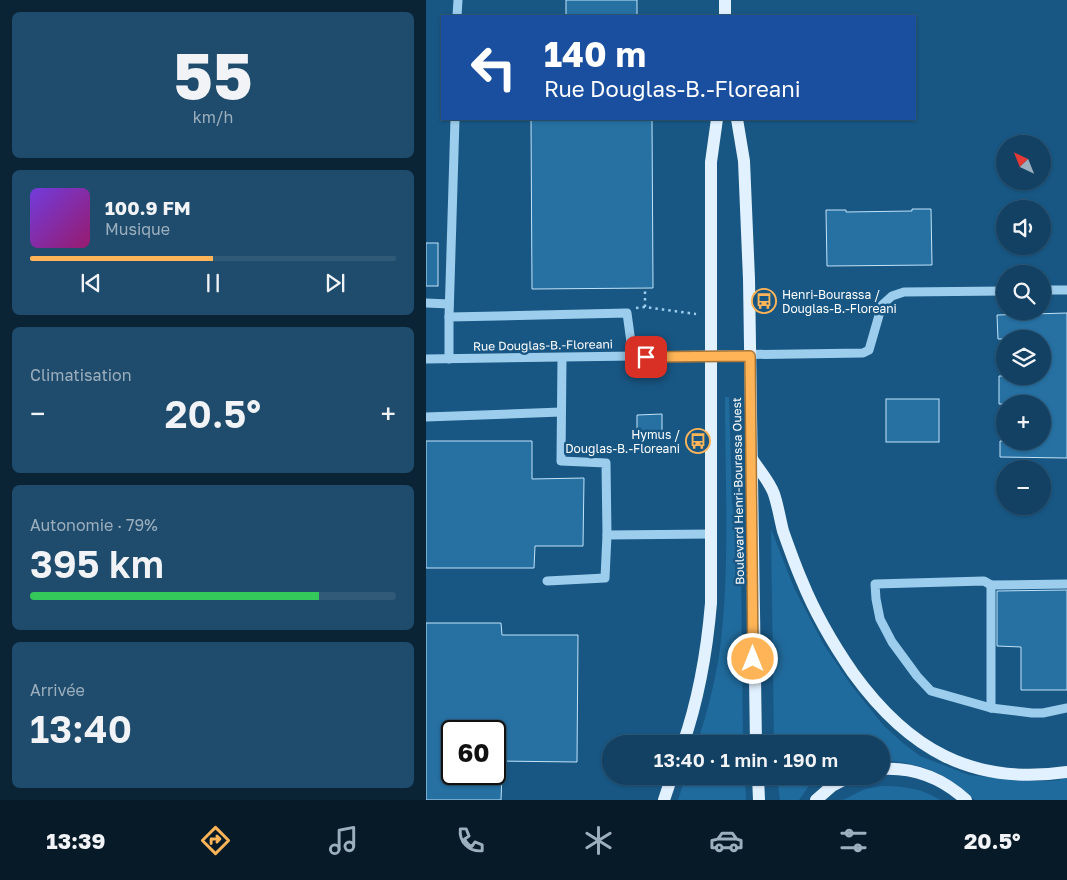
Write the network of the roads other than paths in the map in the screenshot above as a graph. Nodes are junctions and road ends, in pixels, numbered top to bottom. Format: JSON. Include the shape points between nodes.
{"nodes":[{"id":1,"x":458,"y":0,"type":"edge"},
{"id":2,"x":725,"y":0,"type":"edge"},
{"id":3,"x":458,"y":15,"type":"edge"},
{"id":4,"x":725,"y":15,"type":"edge"},
{"id":5,"x":454,"y":120,"type":"edge"},
{"id":6,"x":717,"y":120,"type":"edge"},
{"id":7,"x":737,"y":120,"type":"edge"},
{"id":8,"x":1051,"y":290,"type":"edge"},
{"id":9,"x":1067,"y":290,"type":"edge"},
{"id":10,"x":996,"y":291,"type":"edge"},
{"id":11,"x":426,"y":303,"type":"edge"},
{"id":12,"x":449,"y":304,"type":"junction"},
{"id":13,"x":449,"y":317,"type":"junction"},
{"id":14,"x":711,"y":356,"type":"junction"},
{"id":15,"x":750,"y":356,"type":"junction"},
{"id":16,"x":633,"y":357,"type":"junction"},
{"id":17,"x":562,"y":358,"type":"junction"},
{"id":18,"x":426,"y":359,"type":"edge"},
{"id":19,"x":449,"y":359,"type":"junction"},
{"id":20,"x":561,"y":412,"type":"junction"},
{"id":21,"x":426,"y":417,"type":"edge"},
{"id":22,"x":752,"y":459,"type":"junction"},
{"id":23,"x":712,"y":534,"type":"junction"},
{"id":24,"x":607,"y":535,"type":"junction"},
{"id":25,"x":547,"y":581,"type":"dead end"},
{"id":26,"x":1067,"y":584,"type":"edge"},
{"id":27,"x":992,"y":585,"type":"junction"},
{"id":28,"x":991,"y":708,"type":"junction"},
{"id":29,"x":1067,"y":708,"type":"edge"},
{"id":30,"x":686,"y":735,"type":"edge"},
{"id":31,"x":756,"y":735,"type":"edge"},
{"id":32,"x":890,"y":769,"type":"edge"},
{"id":33,"x":1067,"y":772,"type":"edge"},
{"id":34,"x":669,"y":785,"type":"edge"},
{"id":35,"x":759,"y":785,"type":"edge"},
{"id":36,"x":834,"y":785,"type":"edge"},
{"id":37,"x":664,"y":800,"type":"edge"},
{"id":38,"x":760,"y":800,"type":"edge"},
{"id":39,"x":816,"y":800,"type":"edge"},
{"id":40,"x":966,"y":800,"type":"edge"}],
"edges":[{"from":1,"to":3,"type":"street"},
{"from":2,"to":4,"type":"main road"},
{"from":5,"to":12,"type":"street"},
{"from":6,"to":14,"type":"main road","name":"Boulevard Henri-Bourassa Ouest","via":[[711,162]]},
{"from":7,"to":15,"type":"main road","name":"Boulevard Henri-Bourassa Ouest","via":[[744,161]]},
{"from":8,"to":9,"type":"street"},
{"from":10,"to":15,"type":"street","name":"Rue Douglas-B.-Floreani","via":[[904,292],[892,296],[882,305],[869,350],[863,353]]},
{"from":11,"to":12,"type":"street"},
{"from":12,"to":13,"type":"street"},
{"from":13,"to":16,"type":"street","via":[[628,312]]},
{"from":13,"to":19,"type":"street"},
{"from":14,"to":15,"type":"street","name":"Rue Douglas-B.-Floreani"},
{"from":14,"to":16,"type":"street","name":"Rue Douglas-B.-Floreani"},
{"from":14,"to":23,"type":"main road","name":"Boulevard Henri-Bourassa Ouest"},
{"from":15,"to":22,"type":"main road","name":"Boulevard Henri-Bourassa Ouest"},
{"from":16,"to":17,"type":"street","name":"Rue Douglas-B.-Floreani"},
{"from":17,"to":19,"type":"street","name":"Rue Douglas-B.-Floreani"},
{"from":17,"to":20,"type":"street"},
{"from":18,"to":19,"type":"street","name":"Rue Douglas-B.-Floreani"},
{"from":20,"to":21,"type":"street"},
{"from":20,"to":24,"type":"street","via":[[561,461],[606,463]]},
{"from":22,"to":31,"type":"main road","name":"Boulevard Henri-Bourassa Ouest"},
{"from":22,"to":33,"type":"main road","via":[[774,493],[793,559],[816,613],[847,664],[889,716],[928,748],[962,764],[1017,775]]},
{"from":23,"to":24,"type":"street"},
{"from":23,"to":30,"type":"main road","name":"Boulevard Henri-Bourassa Ouest","via":[[712,603],[706,653]]},
{"from":24,"to":25,"type":"street","via":[[605,578]]},
{"from":26,"to":27,"type":"street"},
{"from":27,"to":28,"type":"street"},
{"from":27,"to":28,"type":"street","via":[[984,581],[875,584],[877,608],[886,630],[903,658],[931,691]]},
{"from":28,"to":29,"type":"street","via":[[1032,714]]},
{"from":32,"to":40,"type":"main road","via":[[926,775]]},
{"from":34,"to":37,"type":"main road"},
{"from":35,"to":38,"type":"main road"},
{"from":36,"to":39,"type":"main road"}]}
